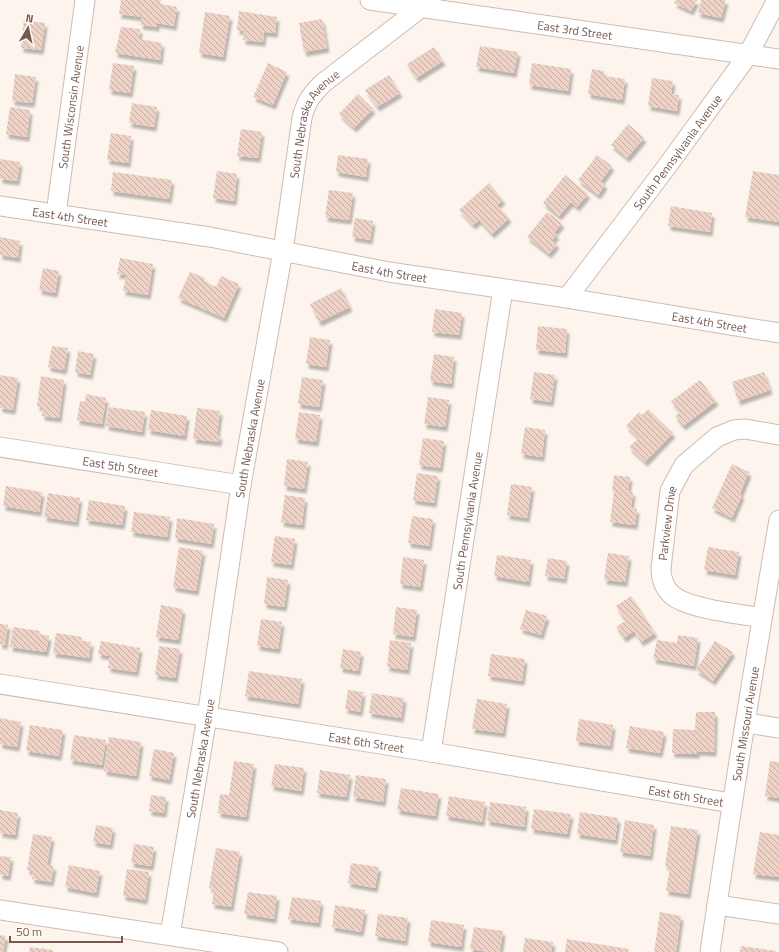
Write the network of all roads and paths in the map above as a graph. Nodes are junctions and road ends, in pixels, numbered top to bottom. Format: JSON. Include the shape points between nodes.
{"nodes":[{"id":1,"x":85,"y":0,"type":"edge"},
{"id":2,"x":370,"y":0,"type":"edge"},
{"id":3,"x":777,"y":0,"type":"edge"},
{"id":4,"x":427,"y":4,"type":"edge"},
{"id":5,"x":748,"y":55,"type":"junction"},
{"id":6,"x":779,"y":59,"type":"edge"},
{"id":7,"x":0,"y":206,"type":"edge"},
{"id":8,"x":56,"y":214,"type":"junction"},
{"id":9,"x":283,"y":251,"type":"junction"},
{"id":10,"x":503,"y":289,"type":"junction"},
{"id":11,"x":567,"y":298,"type":"junction"},
{"id":12,"x":779,"y":333,"type":"edge"},
{"id":13,"x":779,"y":435,"type":"edge"},
{"id":14,"x":0,"y":447,"type":"edge"},
{"id":15,"x":241,"y":485,"type":"junction"},
{"id":16,"x":779,"y":520,"type":"edge"},
{"id":17,"x":762,"y":618,"type":"junction"},
{"id":18,"x":0,"y":684,"type":"edge"},
{"id":19,"x":207,"y":717,"type":"junction"},
{"id":20,"x":746,"y":723,"type":"junction"},
{"id":21,"x":779,"y":728,"type":"edge"},
{"id":22,"x":431,"y":752,"type":"junction"},
{"id":23,"x":732,"y":803,"type":"junction"},
{"id":24,"x":717,"y":905,"type":"junction"},
{"id":25,"x":0,"y":910,"type":"edge"},
{"id":26,"x":779,"y":914,"type":"edge"},
{"id":27,"x":170,"y":935,"type":"junction"},
{"id":28,"x":270,"y":951,"type":"edge"},
{"id":29,"x":710,"y":952,"type":"edge"}],
"edges":[{"from":1,"to":8,"type":"street","name":"South Wisconsin Avenue"},
{"from":2,"to":4,"type":"street","name":"East 3rd Street"},
{"from":3,"to":5,"type":"street","name":"South Pennsylvania Avenue"},
{"from":4,"to":5,"type":"street","name":"East 3rd Street"},
{"from":4,"to":9,"type":"street","name":"South Nebraska Avenue","via":[[323,83],[309,98],[302,118]]},
{"from":5,"to":6,"type":"street","name":"East 3rd Street"},
{"from":5,"to":11,"type":"street","name":"South Pennsylvania Avenue"},
{"from":7,"to":8,"type":"street","name":"East 4th Street"},
{"from":8,"to":9,"type":"street","name":"East 4th Street","via":[[210,237]]},
{"from":9,"to":10,"type":"street","name":"East 4th Street","via":[[381,270]]},
{"from":9,"to":15,"type":"street","name":"South Nebraska Avenue"},
{"from":10,"to":11,"type":"street","name":"East 4th Street"},
{"from":10,"to":22,"type":"street","name":"South Pennsylvania Avenue"},
{"from":11,"to":12,"type":"street","name":"East 4th Street"},
{"from":13,"to":17,"type":"street","name":"Parkview Drive","via":[[745,429],[734,430],[717,437],[684,465],[670,491],[661,568],[664,584],[672,595],[682,601]]},
{"from":14,"to":15,"type":"street","name":"East 5th Street"},
{"from":15,"to":19,"type":"street","name":"South Nebraska Avenue"},
{"from":16,"to":17,"type":"street","name":"South Missouri Avenue"},
{"from":17,"to":20,"type":"street","name":"South Missouri Avenue"},
{"from":18,"to":19,"type":"street","name":"East 6th Street"},
{"from":19,"to":22,"type":"street","name":"East 6th Street"},
{"from":19,"to":27,"type":"street","name":"South Nebraska Avenue"},
{"from":20,"to":21,"type":"street"},
{"from":20,"to":23,"type":"street","name":"South Missouri Avenue"},
{"from":22,"to":23,"type":"street","name":"East 6th Street"},
{"from":23,"to":24,"type":"street","name":"South Missouri Avenue"},
{"from":24,"to":26,"type":"street"},
{"from":24,"to":29,"type":"street","name":"South Missouri Avenue"},
{"from":25,"to":27,"type":"street"},
{"from":27,"to":28,"type":"street"}]}
